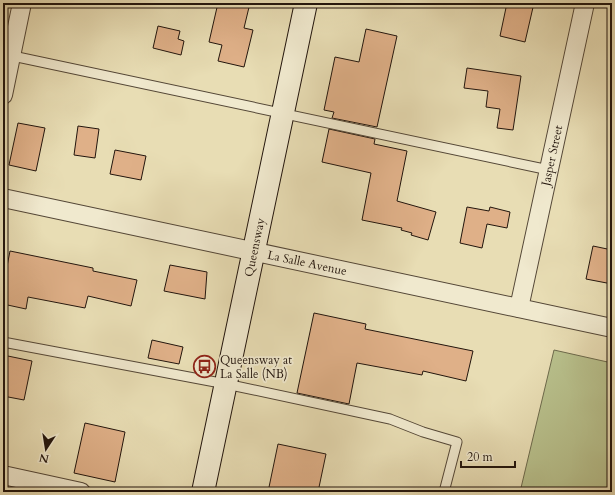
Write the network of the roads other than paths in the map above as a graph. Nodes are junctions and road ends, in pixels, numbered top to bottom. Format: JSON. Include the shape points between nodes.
{"nodes":[{"id":1,"x":22,"y":3,"type":"edge"},
{"id":2,"x":306,"y":3,"type":"edge"},
{"id":3,"x":585,"y":3,"type":"edge"},
{"id":4,"x":7,"y":55,"type":"edge"},
{"id":5,"x":3,"y":94,"type":"edge"},
{"id":6,"x":283,"y":114,"type":"junction"},
{"id":7,"x":548,"y":170,"type":"junction"},
{"id":8,"x":3,"y":198,"type":"edge"},
{"id":9,"x":254,"y":252,"type":"junction"},
{"id":10,"x":519,"y":308,"type":"junction"},
{"id":11,"x":612,"y":328,"type":"edge"},
{"id":12,"x":3,"y":342,"type":"edge"},
{"id":13,"x":226,"y":384,"type":"junction"},
{"id":14,"x":3,"y":475,"type":"edge"},
{"id":15,"x":81,"y":492,"type":"edge"},
{"id":16,"x":203,"y":492,"type":"edge"},
{"id":17,"x":444,"y":492,"type":"edge"}],
"edges":[{"from":1,"to":4,"type":"street"},
{"from":2,"to":6,"type":"main road","name":"Queensway"},
{"from":3,"to":7,"type":"street","name":"Jasper Street"},
{"from":4,"to":5,"type":"street"},
{"from":4,"to":6,"type":"lane"},
{"from":6,"to":7,"type":"lane"},
{"from":6,"to":9,"type":"main road","name":"Queensway"},
{"from":7,"to":10,"type":"street","name":"Jasper Street"},
{"from":8,"to":9,"type":"street","name":"La Salle Avenue"},
{"from":9,"to":10,"type":"street","name":"La Salle Avenue"},
{"from":9,"to":13,"type":"main road","name":"Queensway"},
{"from":10,"to":11,"type":"street","name":"La Salle Avenue"},
{"from":12,"to":13,"type":"lane"},
{"from":13,"to":16,"type":"main road","name":"Queensway"},
{"from":13,"to":17,"type":"lane","via":[[390,419],[457,442]]},
{"from":14,"to":15,"type":"street"}]}
